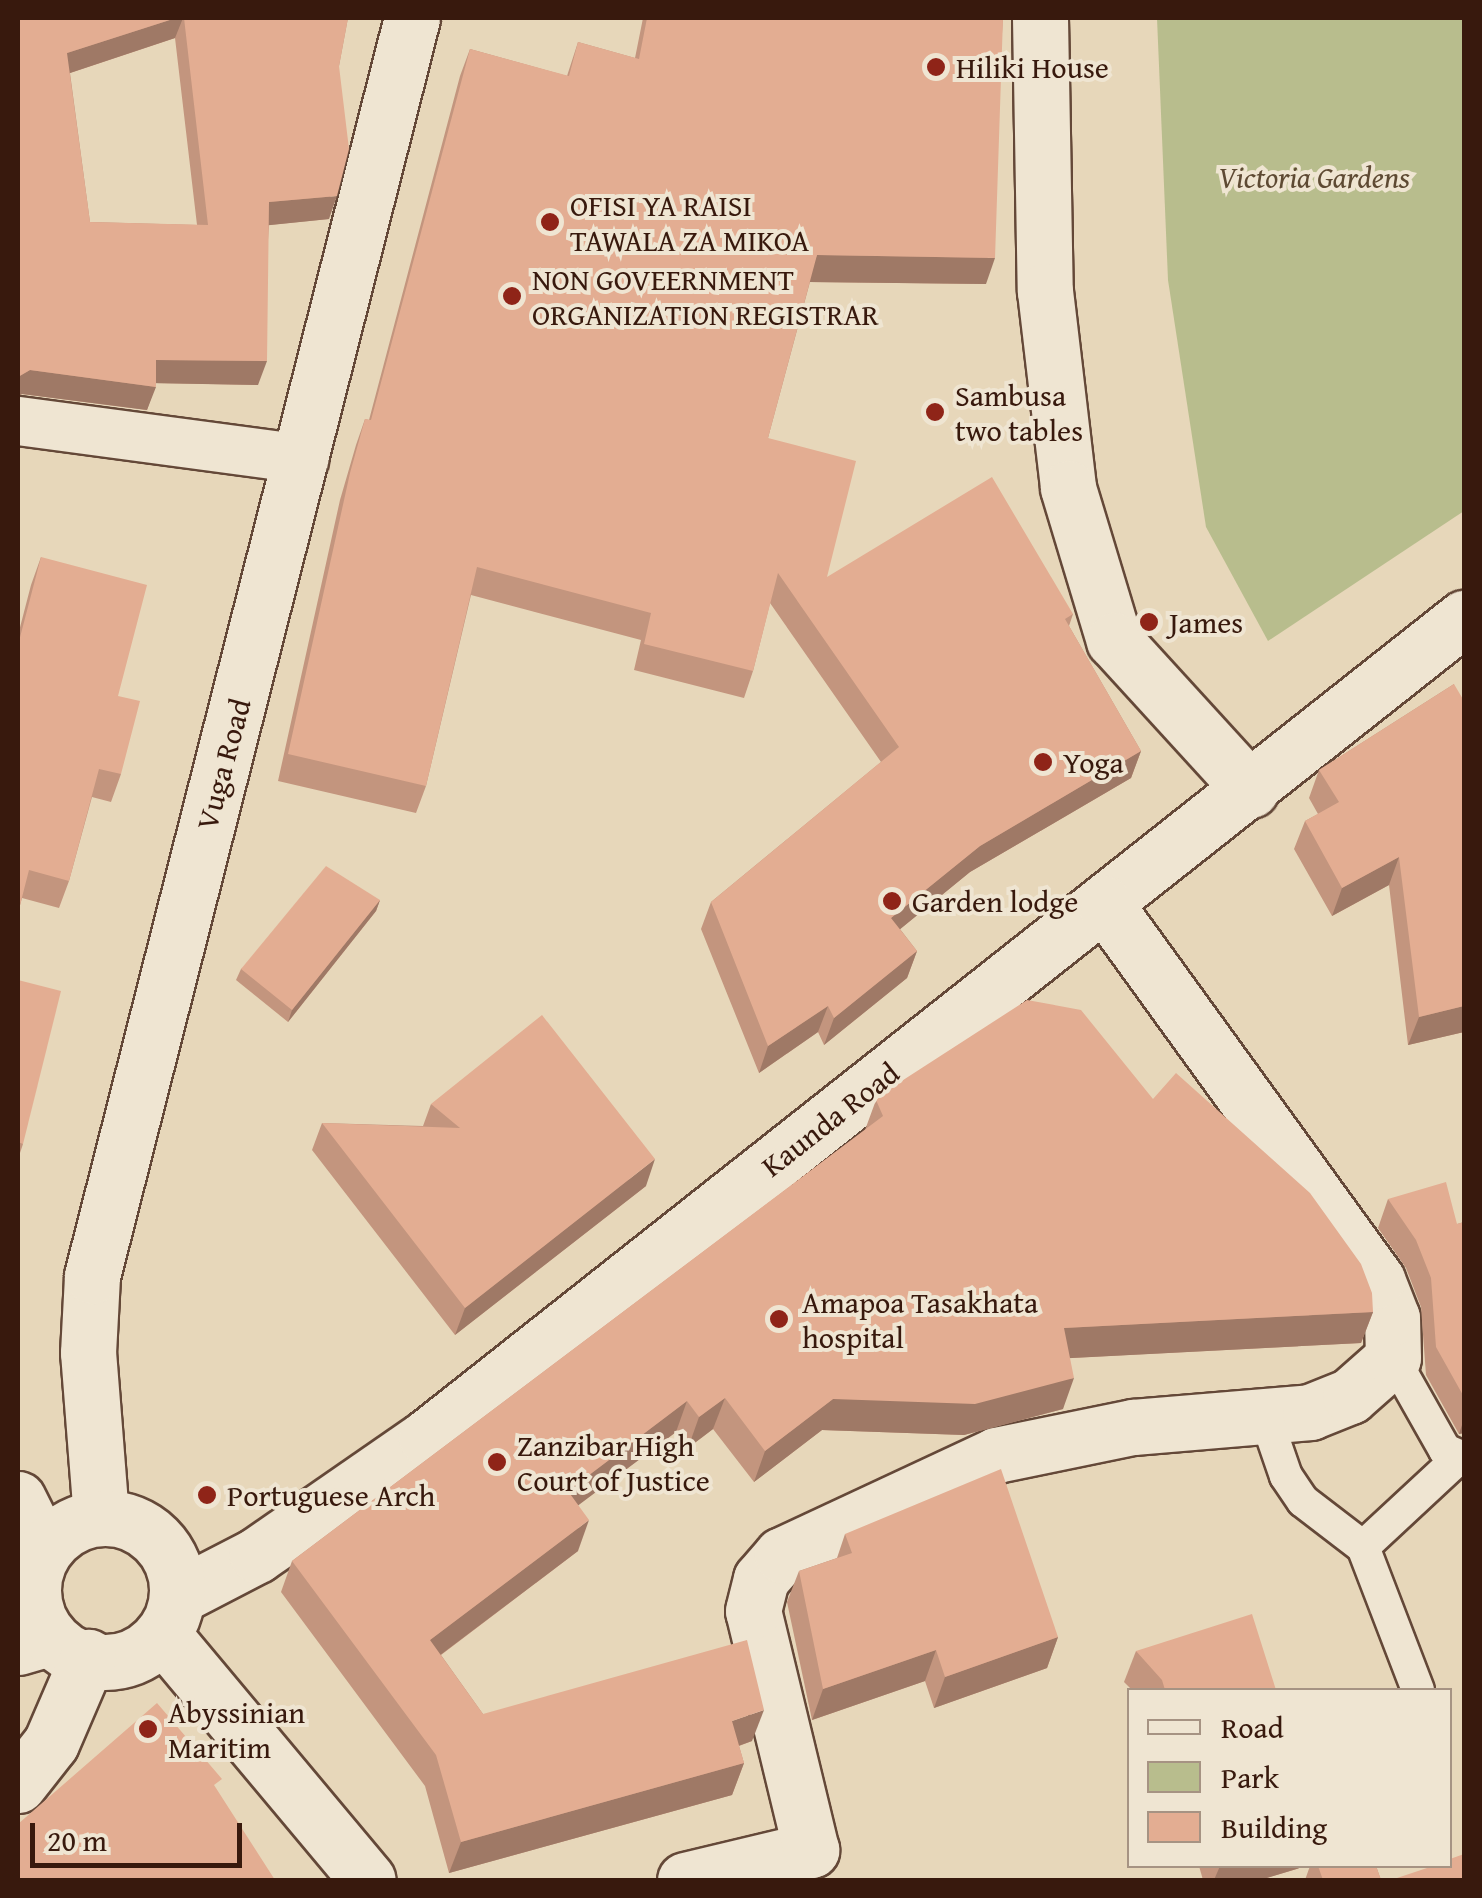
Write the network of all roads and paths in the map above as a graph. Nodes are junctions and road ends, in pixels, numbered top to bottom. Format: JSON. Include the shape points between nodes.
{"nodes":[{"id":1,"x":412,"y":18,"type":"edge"},
{"id":2,"x":1040,"y":18,"type":"edge"},
{"id":3,"x":18,"y":422,"type":"edge"},
{"id":4,"x":304,"y":459,"type":"junction"},
{"id":5,"x":1464,"y":618,"type":"edge"},
{"id":6,"x":1250,"y":790,"type":"junction"},
{"id":7,"x":1104,"y":903,"type":"junction"},
{"id":8,"x":1393,"y":1358,"type":"junction"},
{"id":9,"x":1266,"y":1418,"type":"junction"},
{"id":10,"x":1462,"y":1458,"type":"edge"},
{"id":11,"x":18,"y":1499,"type":"edge"},
{"id":12,"x":102,"y":1517,"type":"junction"},
{"id":13,"x":1362,"y":1547,"type":"junction"},
{"id":14,"x":44,"y":1551,"type":"junction"},
{"id":15,"x":171,"y":1616,"type":"junction"},
{"id":16,"x":52,"y":1647,"type":"edge"},
{"id":17,"x":1417,"y":1688,"type":"edge"},
{"id":18,"x":18,"y":1785,"type":"edge"},
{"id":19,"x":818,"y":1866,"type":"edge"},
{"id":20,"x":368,"y":1880,"type":"edge"},
{"id":21,"x":685,"y":1880,"type":"edge"}],
"edges":[{"from":1,"to":4,"type":"street","name":"Vuga Road"},
{"from":2,"to":6,"type":"street","via":[[1045,291],[1068,488],[1114,640]]},
{"from":3,"to":4,"type":"street"},
{"from":4,"to":12,"type":"street","name":"Vuga Road","via":[[92,1276],[88,1353]]},
{"from":5,"to":6,"type":"street","name":"Kaunda Road"},
{"from":6,"to":7,"type":"street","name":"Kaunda Road"},
{"from":7,"to":8,"type":"street","via":[[1376,1280],[1392,1318]]},
{"from":7,"to":15,"type":"street","name":"Kaunda Road","via":[[426,1438]]},
{"from":8,"to":9,"type":"street","via":[[1350,1396],[1310,1412]]},
{"from":8,"to":10,"type":"lane","via":[[1444,1450]]},
{"from":9,"to":13,"type":"lane","via":[[1286,1476],[1303,1501]]},
{"from":9,"to":19,"type":"street","via":[[1133,1427],[996,1455],[782,1555],[761,1579],[753,1611]]},
{"from":10,"to":13,"type":"lane"},
{"from":11,"to":14,"type":"street"},
{"from":12,"to":14,"type":"street","via":[[59,1533]]},
{"from":12,"to":15,"type":"street","via":[[141,1525],[157,1538],[177,1575]]},
{"from":13,"to":17,"type":"lane"},
{"from":14,"to":16,"type":"street","via":[[33,1596]]},
{"from":15,"to":16,"type":"street","via":[[130,1659]]},
{"from":15,"to":20,"type":"street"},
{"from":16,"to":18,"type":"street","via":[[51,1743]]},
{"from":19,"to":21,"type":"street"}]}
